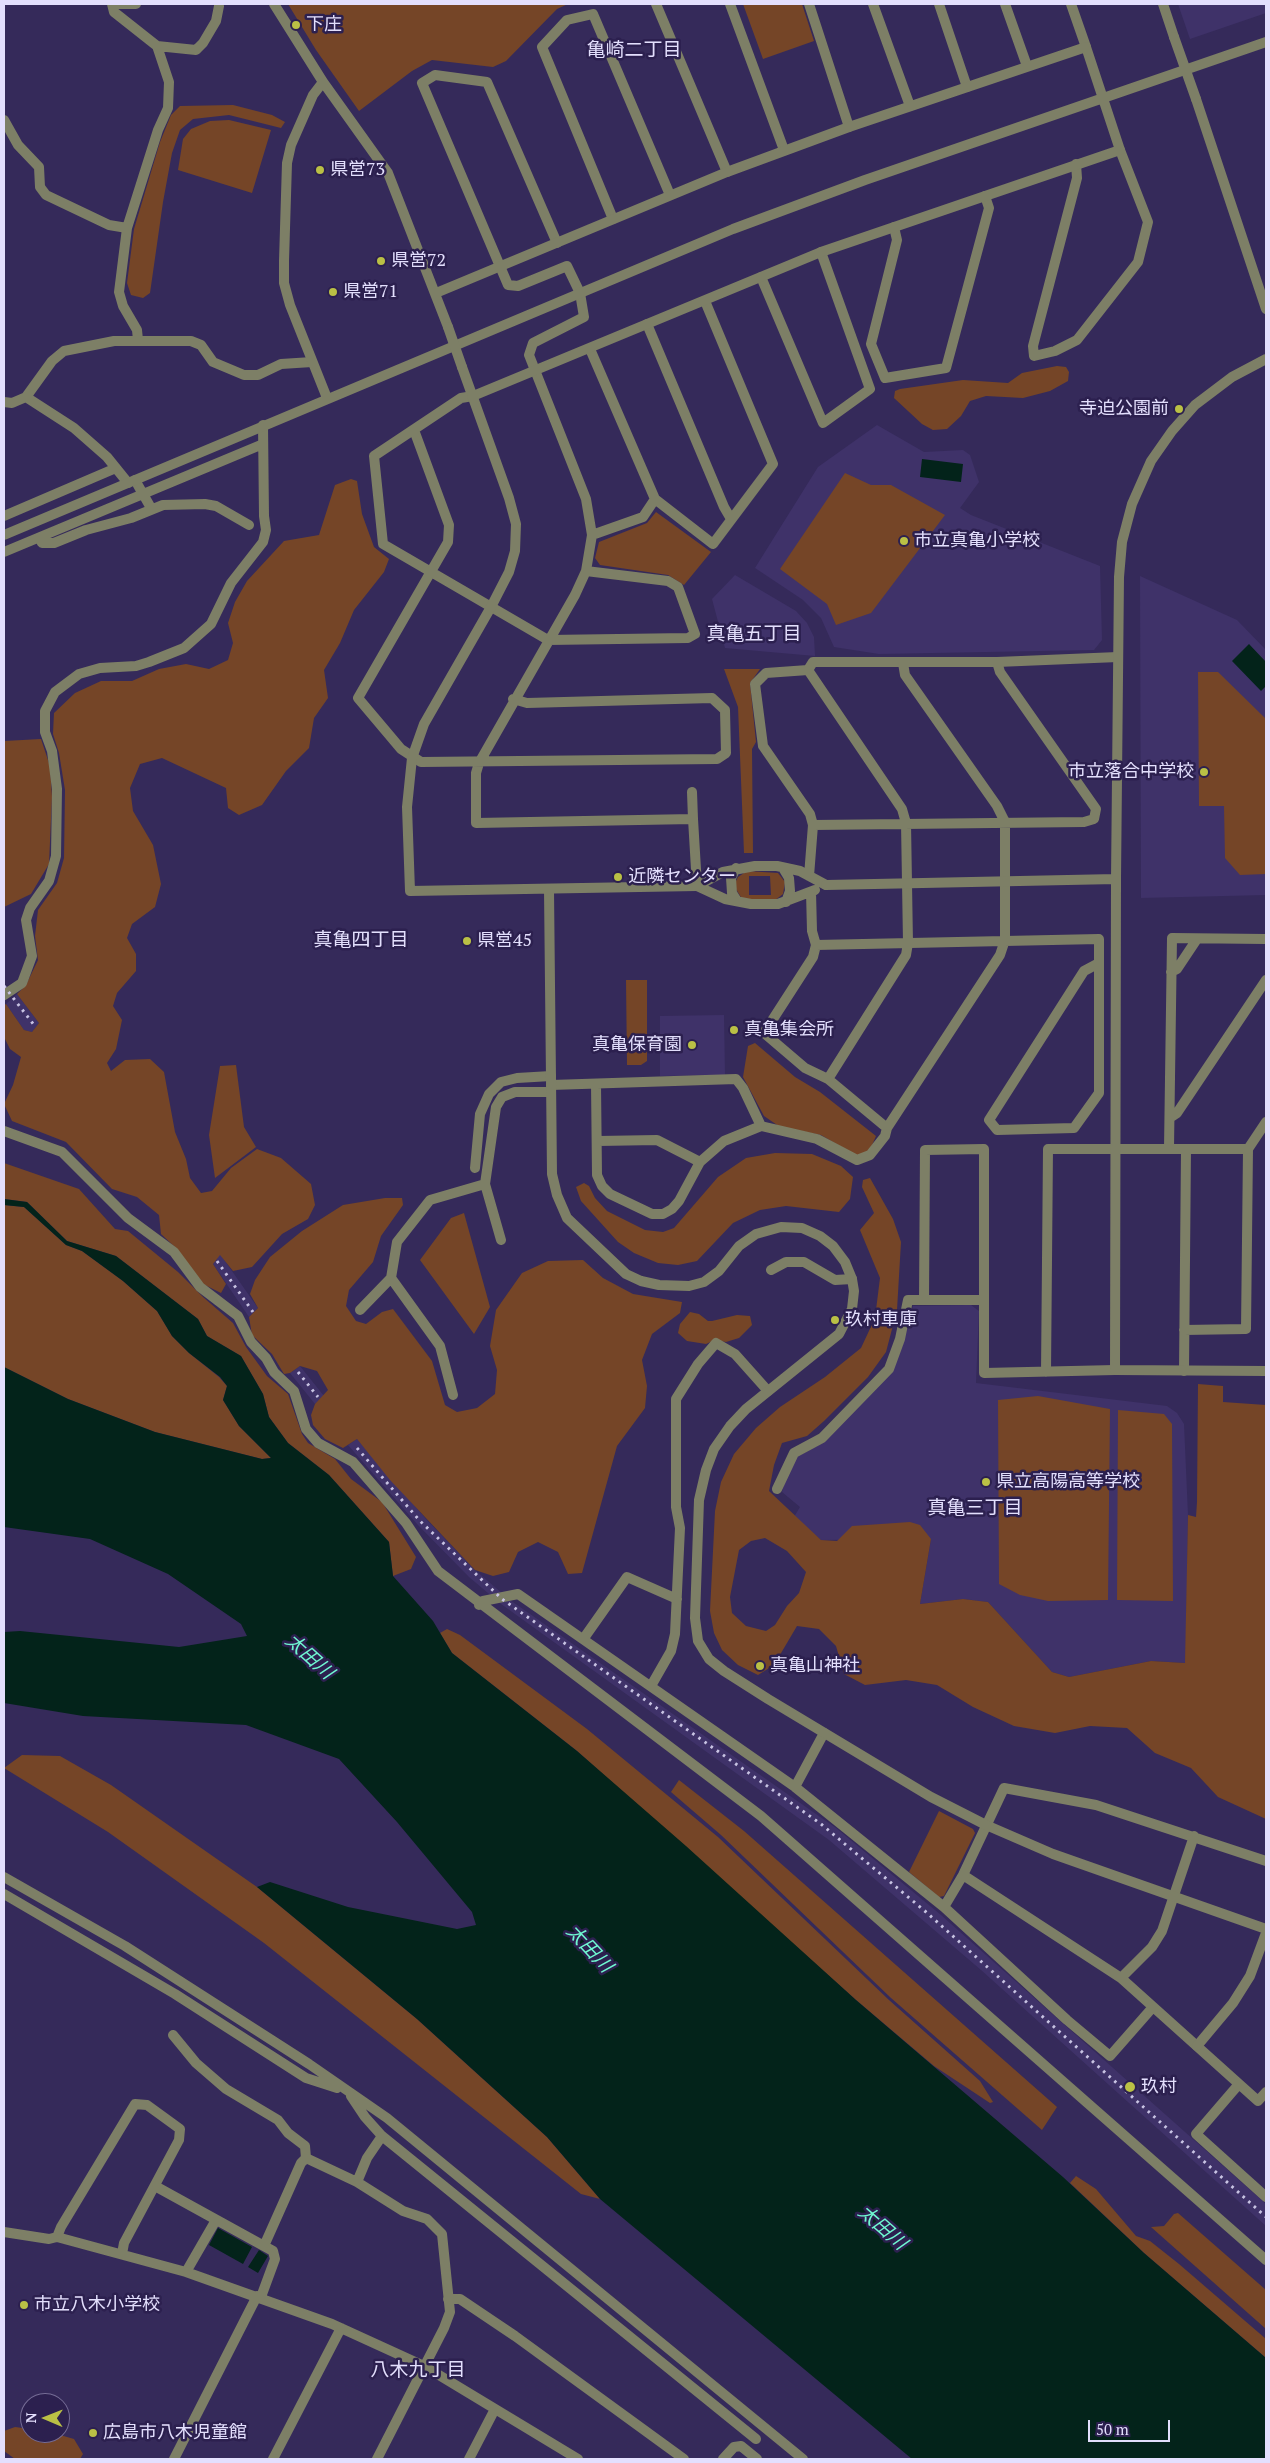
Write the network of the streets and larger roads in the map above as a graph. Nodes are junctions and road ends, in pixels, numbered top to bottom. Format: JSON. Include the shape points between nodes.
{"nodes":[{"id":1,"x":112,"y":4,"type":"edge"},
{"id":2,"x":118,"y":4,"type":"edge"},
{"id":3,"x":136,"y":4,"type":"edge"},
{"id":4,"x":274,"y":4,"type":"edge"},
{"id":5,"x":656,"y":4,"type":"edge"},
{"id":6,"x":730,"y":4,"type":"edge"},
{"id":7,"x":808,"y":4,"type":"edge"},
{"id":8,"x":873,"y":4,"type":"edge"},
{"id":9,"x":939,"y":4,"type":"edge"},
{"id":10,"x":1006,"y":4,"type":"edge"},
{"id":11,"x":1072,"y":4,"type":"edge"},
{"id":12,"x":1163,"y":4,"type":"edge"},
{"id":13,"x":219,"y":6,"type":"dead end"},
{"id":14,"x":1266,"y":42,"type":"edge"},
{"id":15,"x":157,"y":46,"type":"junction"},
{"id":16,"x":1086,"y":47,"type":"junction"},
{"id":17,"x":1027,"y":66,"type":"junction"},
{"id":18,"x":323,"y":82,"type":"junction"},
{"id":19,"x":967,"y":87,"type":"junction"},
{"id":20,"x":1102,"y":98,"type":"junction"},
{"id":21,"x":910,"y":106,"type":"junction"},
{"id":22,"x":4,"y":120,"type":"edge"},
{"id":23,"x":850,"y":127,"type":"junction"},
{"id":24,"x":784,"y":150,"type":"junction"},
{"id":25,"x":1120,"y":150,"type":"junction"},
{"id":26,"x":1076,"y":164,"type":"junction"},
{"id":27,"x":726,"y":172,"type":"junction"},
{"id":28,"x":670,"y":195,"type":"junction"},
{"id":29,"x":985,"y":196,"type":"junction"},
{"id":30,"x":613,"y":219,"type":"junction"},
{"id":31,"x":894,"y":227,"type":"junction"},
{"id":32,"x":127,"y":228,"type":"junction"},
{"id":33,"x":557,"y":243,"type":"junction"},
{"id":34,"x":821,"y":252,"type":"junction"},
{"id":35,"x":500,"y":266,"type":"junction"},
{"id":36,"x":760,"y":277,"type":"junction"},
{"id":37,"x":436,"y":293,"type":"junction"},
{"id":38,"x":580,"y":293,"type":"junction"},
{"id":39,"x":704,"y":301,"type":"junction"},
{"id":40,"x":1266,"y":309,"type":"edge"},
{"id":41,"x":647,"y":324,"type":"junction"},
{"id":42,"x":138,"y":340,"type":"junction"},
{"id":43,"x":590,"y":349,"type":"junction"},
{"id":44,"x":1266,"y":359,"type":"edge"},
{"id":45,"x":312,"y":362,"type":"junction"},
{"id":46,"x":534,"y":370,"type":"junction"},
{"id":47,"x":473,"y":396,"type":"junction"},
{"id":48,"x":26,"y":397,"type":"junction"},
{"id":49,"x":327,"y":398,"type":"junction"},
{"id":50,"x":4,"y":402,"type":"edge"},
{"id":51,"x":263,"y":425,"type":"junction"},
{"id":52,"x":414,"y":430,"type":"junction"},
{"id":53,"x":263,"y":444,"type":"junction"},
{"id":54,"x":116,"y":468,"type":"junction"},
{"id":55,"x":132,"y":482,"type":"junction"},
{"id":56,"x":144,"y":494,"type":"junction"},
{"id":57,"x":655,"y":499,"type":"junction"},
{"id":58,"x":151,"y":508,"type":"junction"},
{"id":59,"x":4,"y":516,"type":"edge"},
{"id":60,"x":731,"y":519,"type":"junction"},
{"id":61,"x":249,"y":525,"type":"dead end"},
{"id":62,"x":4,"y":535,"type":"edge"},
{"id":63,"x":592,"y":535,"type":"junction"},
{"id":64,"x":38,"y":538,"type":"junction"},
{"id":65,"x":4,"y":552,"type":"edge"},
{"id":66,"x":586,"y":571,"type":"junction"},
{"id":67,"x":433,"y":572,"type":"junction"},
{"id":68,"x":491,"y":607,"type":"junction"},
{"id":69,"x":548,"y":640,"type":"junction"},
{"id":70,"x":1118,"y":657,"type":"junction"},
{"id":71,"x":903,"y":662,"type":"junction"},
{"id":72,"x":998,"y":662,"type":"junction"},
{"id":73,"x":808,"y":670,"type":"junction"},
{"id":74,"x":513,"y":699,"type":"junction"},
{"id":75,"x":412,"y":758,"type":"junction"},
{"id":76,"x":479,"y":762,"type":"junction"},
{"id":77,"x":692,"y":792,"type":"dead end"},
{"id":78,"x":694,"y":819,"type":"junction"},
{"id":79,"x":1005,"y":822,"type":"junction"},
{"id":80,"x":906,"y":823,"type":"junction"},
{"id":81,"x":813,"y":825,"type":"junction"},
{"id":82,"x":736,"y":868,"type":"junction"},
{"id":83,"x":783,"y":868,"type":"junction"},
{"id":84,"x":809,"y":876,"type":"junction"},
{"id":85,"x":1116,"y":879,"type":"junction"},
{"id":86,"x":1006,"y":881,"type":"junction"},
{"id":87,"x":908,"y":884,"type":"junction"},
{"id":88,"x":826,"y":885,"type":"junction"},
{"id":89,"x":698,"y":886,"type":"junction"},
{"id":90,"x":549,"y":890,"type":"junction"},
{"id":91,"x":811,"y":892,"type":"junction"},
{"id":92,"x":737,"y":901,"type":"junction"},
{"id":93,"x":786,"y":902,"type":"junction"},
{"id":94,"x":1197,"y":939,"type":"junction"},
{"id":95,"x":1266,"y":939,"type":"edge"},
{"id":96,"x":1006,"y":940,"type":"junction"},
{"id":97,"x":908,"y":943,"type":"junction"},
{"id":98,"x":816,"y":945,"type":"junction"},
{"id":99,"x":1099,"y":963,"type":"junction"},
{"id":100,"x":1171,"y":972,"type":"junction"},
{"id":101,"x":1266,"y":980,"type":"edge"},
{"id":102,"x":4,"y":995,"type":"edge"},
{"id":103,"x":828,"y":1080,"type":"junction"},
{"id":104,"x":551,"y":1084,"type":"junction"},
{"id":105,"x":596,"y":1084,"type":"junction"},
{"id":106,"x":1171,"y":1116,"type":"junction"},
{"id":107,"x":1266,"y":1122,"type":"edge"},
{"id":108,"x":761,"y":1126,"type":"junction"},
{"id":109,"x":887,"y":1128,"type":"junction"},
{"id":110,"x":4,"y":1131,"type":"edge"},
{"id":111,"x":598,"y":1141,"type":"junction"},
{"id":112,"x":1116,"y":1148,"type":"junction"},
{"id":113,"x":1169,"y":1148,"type":"junction"},
{"id":114,"x":1186,"y":1149,"type":"junction"},
{"id":115,"x":1248,"y":1149,"type":"junction"},
{"id":116,"x":700,"y":1162,"type":"junction"},
{"id":117,"x":475,"y":1168,"type":"dead end"},
{"id":118,"x":485,"y":1184,"type":"junction"},
{"id":119,"x":501,"y":1240,"type":"dead end"},
{"id":120,"x":771,"y":1270,"type":"dead end"},
{"id":121,"x":391,"y":1278,"type":"junction"},
{"id":122,"x":852,"y":1279,"type":"junction"},
{"id":123,"x":924,"y":1299,"type":"junction"},
{"id":124,"x":983,"y":1300,"type":"junction"},
{"id":125,"x":360,"y":1310,"type":"dead end"},
{"id":126,"x":1184,"y":1330,"type":"junction"},
{"id":127,"x":1115,"y":1370,"type":"junction"},
{"id":128,"x":1184,"y":1371,"type":"junction"},
{"id":129,"x":1266,"y":1371,"type":"edge"},
{"id":130,"x":1046,"y":1372,"type":"junction"},
{"id":131,"x":768,"y":1391,"type":"junction"},
{"id":132,"x":453,"y":1395,"type":"dead end"},
{"id":133,"x":777,"y":1489,"type":"dead end"},
{"id":134,"x":677,"y":1599,"type":"junction"},
{"id":135,"x":479,"y":1605,"type":"junction"},
{"id":136,"x":584,"y":1638,"type":"junction"},
{"id":137,"x":651,"y":1686,"type":"junction"},
{"id":138,"x":824,"y":1733,"type":"junction"},
{"id":139,"x":794,"y":1787,"type":"junction"},
{"id":140,"x":986,"y":1825,"type":"junction"},
{"id":141,"x":1194,"y":1836,"type":"junction"},
{"id":142,"x":1266,"y":1861,"type":"edge"},
{"id":143,"x":963,"y":1875,"type":"junction"},
{"id":144,"x":4,"y":1877,"type":"edge"},
{"id":145,"x":4,"y":1894,"type":"edge"},
{"id":146,"x":1173,"y":1897,"type":"junction"},
{"id":147,"x":944,"y":1907,"type":"junction"},
{"id":148,"x":1266,"y":1931,"type":"edge"},
{"id":149,"x":1121,"y":1978,"type":"junction"},
{"id":150,"x":1153,"y":2007,"type":"junction"},
{"id":151,"x":173,"y":2036,"type":"dead end"},
{"id":152,"x":1197,"y":2046,"type":"junction"},
{"id":153,"x":1239,"y":2084,"type":"junction"},
{"id":154,"x":348,"y":2091,"type":"junction"},
{"id":155,"x":1266,"y":2092,"type":"edge"},
{"id":156,"x":1258,"y":2101,"type":"junction"},
{"id":157,"x":1266,"y":2108,"type":"edge"},
{"id":158,"x":382,"y":2136,"type":"junction"},
{"id":159,"x":306,"y":2158,"type":"junction"},
{"id":160,"x":357,"y":2182,"type":"junction"},
{"id":161,"x":154,"y":2186,"type":"junction"},
{"id":162,"x":1266,"y":2197,"type":"edge"},
{"id":163,"x":216,"y":2220,"type":"junction"},
{"id":164,"x":4,"y":2232,"type":"edge"},
{"id":165,"x":57,"y":2237,"type":"junction"},
{"id":166,"x":264,"y":2246,"type":"junction"},
{"id":167,"x":122,"y":2254,"type":"junction"},
{"id":168,"x":1266,"y":2260,"type":"edge"},
{"id":169,"x":186,"y":2272,"type":"junction"},
{"id":170,"x":259,"y":2297,"type":"junction"},
{"id":171,"x":448,"y":2299,"type":"junction"},
{"id":172,"x":341,"y":2328,"type":"junction"},
{"id":173,"x":424,"y":2366,"type":"junction"},
{"id":174,"x":495,"y":2409,"type":"junction"},
{"id":175,"x":756,"y":2439,"type":"dead end"},
{"id":176,"x":565,"y":2456,"type":"edge"},
{"id":177,"x":174,"y":2459,"type":"edge"},
{"id":178,"x":273,"y":2459,"type":"edge"},
{"id":179,"x":376,"y":2459,"type":"edge"},
{"id":180,"x":469,"y":2459,"type":"edge"},
{"id":181,"x":578,"y":2459,"type":"edge"},
{"id":182,"x":684,"y":2459,"type":"edge"},
{"id":183,"x":723,"y":2459,"type":"edge"},
{"id":184,"x":758,"y":2459,"type":"edge"},
{"id":185,"x":803,"y":2459,"type":"edge"}],
"edges":[{"from":1,"to":15,"type":"street","via":[[114,12]]},
{"from":2,"to":3,"type":"street"},
{"from":4,"to":18,"type":"street"},
{"from":5,"to":27,"type":"street"},
{"from":6,"to":24,"type":"street"},
{"from":7,"to":23,"type":"street"},
{"from":8,"to":21,"type":"street"},
{"from":9,"to":19,"type":"street"},
{"from":10,"to":17,"type":"street"},
{"from":11,"to":16,"type":"street"},
{"from":12,"to":40,"type":"street","bridge":true},
{"from":13,"to":15,"type":"street","via":[[216,21],[196,50]]},
{"from":14,"to":20,"type":"street"},
{"from":15,"to":32,"type":"street","via":[[169,82],[168,108]]},
{"from":16,"to":17,"type":"street"},
{"from":16,"to":20,"type":"street"},
{"from":17,"to":19,"type":"street"},
{"from":18,"to":37,"type":"street","via":[[388,172]]},
{"from":18,"to":45,"type":"street","via":[[295,136],[287,163],[284,282]]},
{"from":19,"to":21,"type":"street"},
{"from":20,"to":25,"type":"street"},
{"from":20,"to":38,"type":"street","via":[[733,229]]},
{"from":21,"to":23,"type":"street"},
{"from":22,"to":32,"type":"street","via":[[18,145],[39,167],[40,187],[46,195],[109,225]]},
{"from":23,"to":24,"type":"street"},
{"from":24,"to":27,"type":"street"},
{"from":25,"to":26,"type":"street"},
{"from":25,"to":26,"type":"street","via":[[1148,222],[1138,262],[1077,340],[1055,351],[1034,356],[1033,346],[1078,178]]},
{"from":26,"to":29,"type":"street"},
{"from":27,"to":28,"type":"street"},
{"from":28,"to":30,"type":"street"},
{"from":28,"to":30,"type":"street","via":[[594,14],[567,20],[542,47]]},
{"from":29,"to":31,"type":"street"},
{"from":29,"to":31,"type":"street","via":[[989,208],[946,368],[885,378],[871,344],[897,240]]},
{"from":30,"to":33,"type":"street"},
{"from":31,"to":34,"type":"street"},
{"from":32,"to":42,"type":"street","via":[[119,292],[137,330]]},
{"from":33,"to":35,"type":"street"},
{"from":33,"to":35,"type":"street","via":[[487,82],[435,75],[422,83]]},
{"from":34,"to":36,"type":"street"},
{"from":34,"to":36,"type":"street","via":[[870,389],[823,423]]},
{"from":35,"to":37,"type":"street"},
{"from":35,"to":38,"type":"street","via":[[508,285],[518,286],[567,266]]},
{"from":36,"to":39,"type":"street"},
{"from":37,"to":47,"type":"street","bridge":true},
{"from":38,"to":46,"type":"street","via":[[584,317],[533,343],[529,355]]},
{"from":38,"to":49,"type":"street"},
{"from":39,"to":41,"type":"street"},
{"from":39,"to":60,"type":"street","via":[[773,464]]},
{"from":41,"to":43,"type":"street"},
{"from":41,"to":60,"type":"street"},
{"from":42,"to":45,"type":"street","via":[[191,341],[201,345],[214,362],[244,375],[258,375],[281,364]]},
{"from":42,"to":48,"type":"street","via":[[114,341],[64,351],[52,361]]},
{"from":43,"to":46,"type":"street"},
{"from":43,"to":57,"type":"street"},
{"from":44,"to":70,"type":"street","via":[[1232,377],[1195,405],[1151,461],[1132,504],[1122,542],[1118,577]]},
{"from":45,"to":49,"type":"street"},
{"from":46,"to":47,"type":"street"},
{"from":46,"to":63,"type":"street","via":[[586,500]]},
{"from":47,"to":52,"type":"street","via":[[461,398]]},
{"from":47,"to":68,"type":"street","via":[[516,524],[515,551],[509,572]]},
{"from":48,"to":50,"type":"street","via":[[12,404]]},
{"from":48,"to":54,"type":"street","via":[[74,428]]},
{"from":49,"to":51,"type":"street"},
{"from":51,"to":53,"type":"street"},
{"from":51,"to":55,"type":"street"},
{"from":52,"to":67,"type":"street","via":[[449,525],[448,542]]},
{"from":52,"to":67,"type":"street","via":[[374,456],[383,544]]},
{"from":53,"to":56,"type":"street"},
{"from":53,"to":102,"type":"street","via":[[264,542],[232,583],[211,624],[184,648],[149,662],[79,674],[55,692],[45,711],[45,732],[52,751],[57,789],[56,856],[49,881],[30,908],[26,920],[32,956],[22,983]]},
{"from":54,"to":55,"type":"street"},
{"from":54,"to":59,"type":"street"},
{"from":55,"to":56,"type":"street"},
{"from":55,"to":62,"type":"street"},
{"from":56,"to":58,"type":"street"},
{"from":56,"to":64,"type":"street"},
{"from":57,"to":60,"type":"street","via":[[713,544]]},
{"from":57,"to":63,"type":"street","via":[[643,517]]},
{"from":58,"to":61,"type":"street","via":[[206,504],[216,506]]},
{"from":58,"to":64,"type":"street","via":[[131,518],[54,543],[42,543]]},
{"from":63,"to":66,"type":"street"},
{"from":64,"to":65,"type":"street"},
{"from":66,"to":69,"type":"street"},
{"from":66,"to":69,"type":"street","via":[[668,582],[678,587],[695,634],[688,638]]},
{"from":67,"to":68,"type":"street"},
{"from":67,"to":75,"type":"street","via":[[358,698]]},
{"from":68,"to":69,"type":"street"},
{"from":68,"to":75,"type":"street","via":[[424,724]]},
{"from":69,"to":74,"type":"street"},
{"from":70,"to":72,"type":"street"},
{"from":70,"to":85,"type":"street"},
{"from":71,"to":72,"type":"street"},
{"from":71,"to":73,"type":"street","via":[[812,662]]},
{"from":71,"to":79,"type":"street","via":[[905,675]]},
{"from":72,"to":79,"type":"street","via":[[1000,672],[1096,809],[1094,820],[1084,822]]},
{"from":73,"to":80,"type":"street","via":[[902,809]]},
{"from":73,"to":81,"type":"street","via":[[766,673],[755,684],[763,746],[810,814]]},
{"from":74,"to":76,"type":"street"},
{"from":74,"to":76,"type":"street","via":[[527,703],[712,698],[725,710],[726,753],[717,759]]},
{"from":75,"to":76,"type":"street","via":[[421,762]]},
{"from":75,"to":90,"type":"street","via":[[407,807],[410,892]]},
{"from":76,"to":78,"type":"street","via":[[476,824]]},
{"from":77,"to":78,"type":"street"},
{"from":78,"to":89,"type":"street"},
{"from":79,"to":80,"type":"street"},
{"from":79,"to":86,"type":"street"},
{"from":80,"to":81,"type":"street"},
{"from":80,"to":87,"type":"street"},
{"from":81,"to":84,"type":"street"},
{"from":82,"to":83,"type":"street"},
{"from":82,"to":89,"type":"street"},
{"from":82,"to":92,"type":"street","via":[[732,893]]},
{"from":83,"to":84,"type":"street"},
{"from":83,"to":93,"type":"street","via":[[789,878],[790,891]]},
{"from":84,"to":88,"type":"street"},
{"from":85,"to":86,"type":"street"},
{"from":85,"to":112,"type":"street"},
{"from":86,"to":87,"type":"street"},
{"from":86,"to":96,"type":"street"},
{"from":87,"to":88,"type":"street"},
{"from":87,"to":97,"type":"street"},
{"from":88,"to":91,"type":"street"},
{"from":89,"to":90,"type":"street"},
{"from":89,"to":92,"type":"street"},
{"from":90,"to":104,"type":"street"},
{"from":91,"to":93,"type":"street"},
{"from":91,"to":98,"type":"street","via":[[812,930]]},
{"from":92,"to":93,"type":"street","via":[[750,904]]},
{"from":94,"to":95,"type":"street"},
{"from":94,"to":100,"type":"street","via":[[1177,969]]},
{"from":94,"to":100,"type":"street","via":[[1172,938]]},
{"from":96,"to":97,"type":"street"},
{"from":96,"to":99,"type":"street","via":[[1099,939]]},
{"from":96,"to":109,"type":"street","via":[[1000,955]]},
{"from":97,"to":98,"type":"street"},
{"from":97,"to":103,"type":"street","via":[[906,955]]},
{"from":98,"to":103,"type":"street","via":[[813,957],[764,1032],[805,1068]]},
{"from":99,"to":99,"type":"street","via":[[1084,971],[989,1120],[997,1130],[1074,1128],[1100,1093]]},
{"from":100,"to":106,"type":"street"},
{"from":101,"to":106,"type":"street"},
{"from":103,"to":109,"type":"street"},
{"from":104,"to":105,"type":"street"},
{"from":104,"to":117,"type":"street","via":[[517,1078],[501,1082],[489,1094],[480,1114]]},
{"from":104,"to":118,"type":"street","via":[[502,1096],[493,1121]]},
{"from":104,"to":122,"type":"street","via":[[552,1174],[557,1195],[568,1218],[626,1274],[659,1286],[689,1286],[704,1282],[739,1246],[756,1234],[788,1227],[802,1228],[834,1246]]},
{"from":105,"to":108,"type":"street","via":[[736,1079]]},
{"from":105,"to":111,"type":"street"},
{"from":106,"to":113,"type":"street"},
{"from":107,"to":115,"type":"street"},
{"from":108,"to":109,"type":"street","via":[[817,1139],[857,1160],[870,1155],[885,1136]]},
{"from":108,"to":116,"type":"street","via":[[724,1141]]},
{"from":110,"to":135,"type":"street","via":[[62,1152],[128,1218],[174,1252],[200,1287],[238,1316],[251,1342],[274,1372],[294,1391],[306,1429],[318,1443],[353,1462],[406,1524],[438,1571]]},
{"from":111,"to":116,"type":"street","via":[[657,1140]]},
{"from":111,"to":116,"type":"street","via":[[598,1175],[602,1186],[610,1194],[652,1214],[663,1214],[672,1209]]},
{"from":112,"to":113,"type":"street"},
{"from":112,"to":127,"type":"street"},
{"from":112,"to":130,"type":"street","via":[[1048,1149]]},
{"from":113,"to":114,"type":"street"},
{"from":114,"to":115,"type":"street"},
{"from":114,"to":126,"type":"street"},
{"from":115,"to":126,"type":"street","via":[[1246,1329]]},
{"from":118,"to":119,"type":"street"},
{"from":118,"to":121,"type":"street","via":[[430,1200],[397,1242]]},
{"from":120,"to":122,"type":"street","via":[[786,1262],[804,1262],[835,1280]]},
{"from":121,"to":125,"type":"street"},
{"from":121,"to":132,"type":"street","via":[[440,1346]]},
{"from":122,"to":131,"type":"street","via":[[852,1309],[838,1334]]},
{"from":123,"to":124,"type":"street"},
{"from":123,"to":124,"type":"street","via":[[925,1150],[984,1149]]},
{"from":123,"to":133,"type":"street","via":[[908,1300],[900,1339],[888,1369],[822,1438],[794,1453]]},
{"from":124,"to":130,"type":"street","via":[[984,1373]]},
{"from":126,"to":128,"type":"street"},
{"from":127,"to":128,"type":"street"},
{"from":127,"to":130,"type":"street"},
{"from":128,"to":129,"type":"street"},
{"from":131,"to":134,"type":"street","via":[[735,1354],[716,1343],[676,1399],[676,1507],[680,1528]]},
{"from":131,"to":138,"type":"street","via":[[730,1426],[714,1449],[706,1470],[699,1500],[695,1618],[698,1641],[709,1659],[724,1671]]},
{"from":134,"to":136,"type":"street","via":[[626,1577]]},
{"from":134,"to":137,"type":"street","via":[[671,1651]]},
{"from":135,"to":136,"type":"street","via":[[483,1601],[518,1594]]},
{"from":135,"to":168,"type":"street","via":[[761,1816]]},
{"from":136,"to":137,"type":"street"},
{"from":137,"to":139,"type":"street"},
{"from":138,"to":139,"type":"street"},
{"from":138,"to":140,"type":"street","via":[[931,1797]]},
{"from":139,"to":147,"type":"street"},
{"from":140,"to":141,"type":"street","via":[[1004,1788],[1096,1805]]},
{"from":140,"to":143,"type":"street"},
{"from":140,"to":146,"type":"street","via":[[1053,1854]]},
{"from":141,"to":142,"type":"street"},
{"from":141,"to":146,"type":"street"},
{"from":143,"to":147,"type":"street"},
{"from":143,"to":149,"type":"street"},
{"from":144,"to":154,"type":"street","via":[[124,1946]]},
{"from":145,"to":154,"type":"street","via":[[175,1994],[306,2078]]},
{"from":146,"to":148,"type":"street"},
{"from":146,"to":149,"type":"street","via":[[1162,1931],[1152,1947]]},
{"from":147,"to":150,"type":"street","via":[[1110,2056]]},
{"from":148,"to":152,"type":"street","via":[[1250,1976],[1233,2003]]},
{"from":149,"to":150,"type":"street"},
{"from":150,"to":152,"type":"street"},
{"from":151,"to":159,"type":"street","via":[[196,2063],[226,2088],[278,2120],[305,2146]]},
{"from":152,"to":153,"type":"street"},
{"from":153,"to":156,"type":"street"},
{"from":153,"to":162,"type":"street","via":[[1196,2134]]},
{"from":154,"to":158,"type":"street"},
{"from":154,"to":185,"type":"street","via":[[387,2118]]},
{"from":155,"to":156,"type":"street"},
{"from":156,"to":157,"type":"street"},
{"from":158,"to":160,"type":"street","via":[[367,2158]]},
{"from":158,"to":175,"type":"street"},
{"from":159,"to":160,"type":"street"},
{"from":159,"to":166,"type":"street"},
{"from":160,"to":171,"type":"street","via":[[403,2211],[427,2219],[442,2234]]},
{"from":161,"to":163,"type":"street"},
{"from":161,"to":165,"type":"street","via":[[179,2140],[180,2129],[147,2105],[135,2104]]},
{"from":161,"to":167,"type":"street","via":[[124,2243]]},
{"from":163,"to":166,"type":"street"},
{"from":163,"to":169,"type":"street"},
{"from":164,"to":165,"type":"street","via":[[48,2239]]},
{"from":165,"to":167,"type":"street"},
{"from":166,"to":170,"type":"street","via":[[273,2251],[275,2259]]},
{"from":167,"to":169,"type":"street"},
{"from":169,"to":170,"type":"street"},
{"from":170,"to":172,"type":"street"},
{"from":170,"to":177,"type":"street"},
{"from":171,"to":173,"type":"street","via":[[450,2312]]},
{"from":171,"to":182,"type":"street","via":[[460,2299],[515,2336]]},
{"from":172,"to":173,"type":"street"},
{"from":172,"to":178,"type":"street"},
{"from":173,"to":174,"type":"street"},
{"from":173,"to":179,"type":"street"},
{"from":174,"to":176,"type":"street"},
{"from":174,"to":180,"type":"street"},
{"from":176,"to":181,"type":"street"},
{"from":183,"to":184,"type":"street","via":[[734,2447],[741,2446]]}]}
